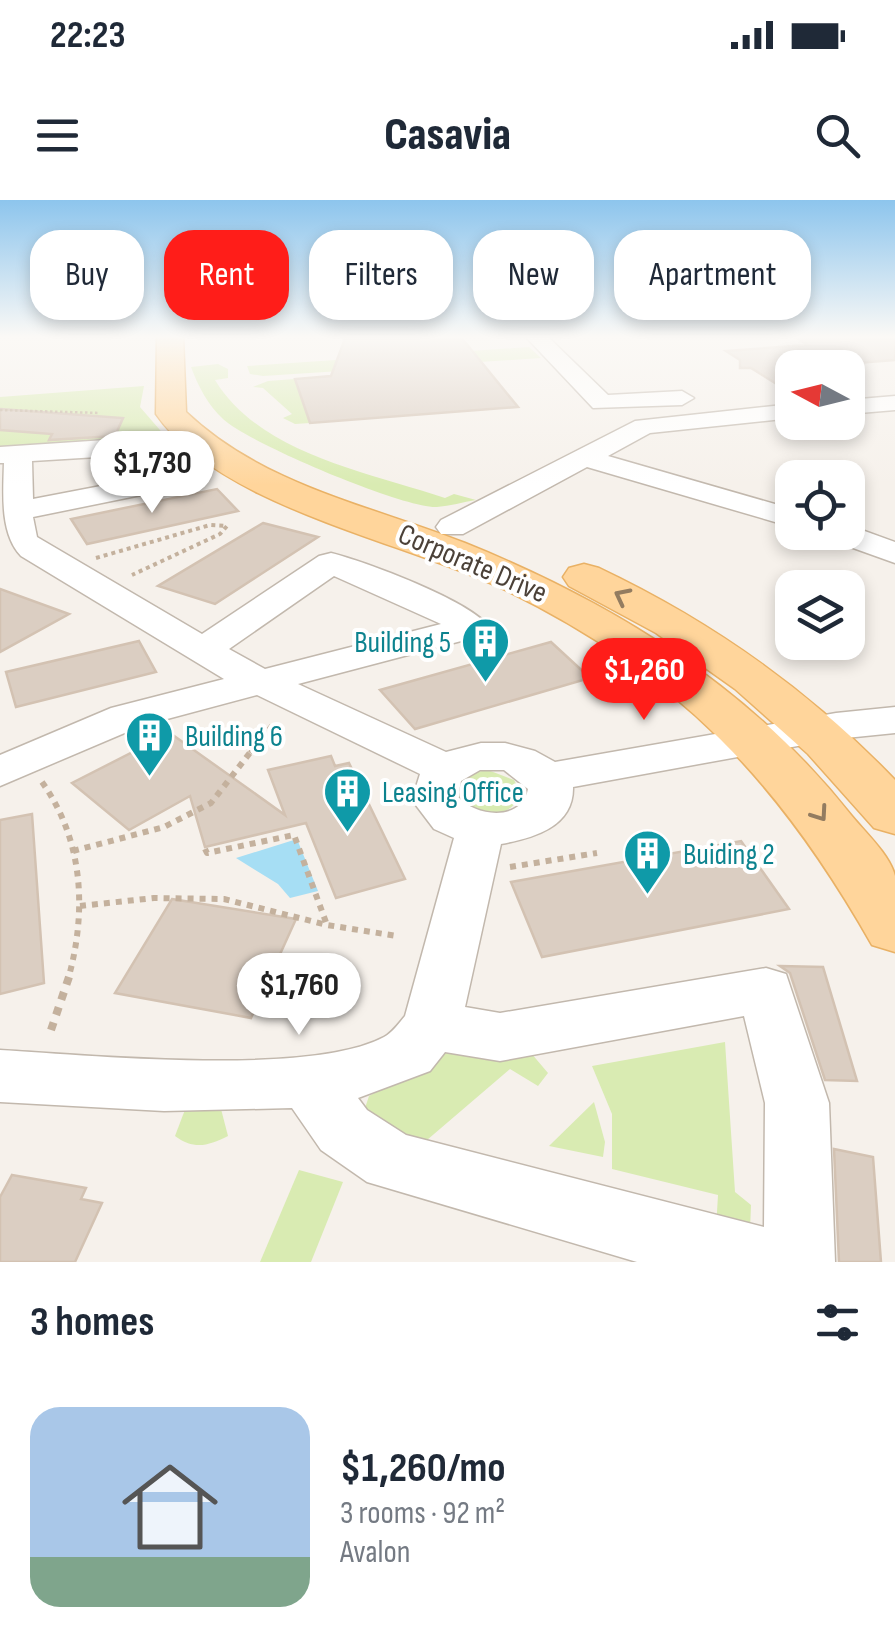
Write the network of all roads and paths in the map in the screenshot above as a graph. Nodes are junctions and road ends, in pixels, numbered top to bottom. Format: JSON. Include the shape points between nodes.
{"nodes":[{"id":1,"x":171,"y":386,"type":"edge"},
{"id":2,"x":584,"y":386,"type":"edge"},
{"id":3,"x":775,"y":391,"type":"edge"},
{"id":4,"x":895,"y":404,"type":"edge"},
{"id":5,"x":865,"y":406,"type":"edge"},
{"id":6,"x":0,"y":410,"type":"edge"},
{"id":7,"x":100,"y":413,"type":"dead end"},
{"id":8,"x":775,"y":413,"type":"edge"},
{"id":9,"x":9,"y":454,"type":"edge"},
{"id":10,"x":586,"y":458,"type":"junction"},
{"id":11,"x":775,"y":513,"type":"edge"},
{"id":12,"x":14,"y":533,"type":"edge"},
{"id":13,"x":450,"y":538,"type":"junction"},
{"id":14,"x":865,"y":542,"type":"edge"},
{"id":15,"x":895,"y":553,"type":"edge"},
{"id":16,"x":92,"y":559,"type":"dead end"},
{"id":17,"x":125,"y":579,"type":"dead end"},
{"id":18,"x":202,"y":651,"type":"junction"},
{"id":19,"x":263,"y":682,"type":"junction"},
{"id":20,"x":895,"y":720,"type":"edge"},
{"id":21,"x":274,"y":724,"type":"dead end"},
{"id":22,"x":816,"y":730,"type":"junction"},
{"id":23,"x":756,"y":740,"type":"junction"},
{"id":24,"x":447,"y":769,"type":"junction"},
{"id":25,"x":0,"y":772,"type":"edge"},
{"id":26,"x":546,"y":778,"type":"junction"},
{"id":27,"x":39,"y":779,"type":"dead end"},
{"id":28,"x":895,"y":815,"type":"edge"},
{"id":29,"x":205,"y":848,"type":"dead end"},
{"id":30,"x":489,"y":849,"type":"junction"},
{"id":31,"x":73,"y":851,"type":"junction"},
{"id":32,"x":597,"y":853,"type":"dead end"},
{"id":33,"x":80,"y":906,"type":"junction"},
{"id":34,"x":327,"y":925,"type":"junction"},
{"id":35,"x":895,"y":928,"type":"edge"},
{"id":36,"x":397,"y":936,"type":"dead end"},
{"id":37,"x":432,"y":1026,"type":"junction"},
{"id":38,"x":52,"y":1030,"type":"dead end"},
{"id":39,"x":0,"y":1076,"type":"edge"},
{"id":40,"x":308,"y":1082,"type":"junction"},
{"id":41,"x":762,"y":1262,"type":"edge"},
{"id":42,"x":799,"y":1262,"type":"edge"}],
"edges":[{"from":1,"to":13,"type":"main road","name":"Corporate Drive","via":[[171,414],[216,456],[258,479]]},
{"from":2,"to":3,"type":"street","via":[[602,404]]},
{"from":4,"to":5,"type":"street"},
{"from":6,"to":7,"type":"path"},
{"from":8,"to":10,"type":"street","via":[[644,426]]},
{"from":9,"to":12,"type":"street"},
{"from":9,"to":12,"type":"street","via":[[121,448],[151,485]]},
{"from":10,"to":11,"type":"street"},
{"from":10,"to":13,"type":"street"},
{"from":12,"to":18,"type":"street"},
{"from":22,"to":13,"type":"main road","name":"Corporate Drive","one_way":true,"via":[[749,674],[657,614],[571,571]]},
{"from":13,"to":23,"type":"main road","name":"Corporate Drive","via":[[605,625]]},
{"from":14,"to":15,"type":"street"},
{"from":16,"to":17,"type":"path","via":[[226,526]]},
{"from":18,"to":19,"type":"street"},
{"from":18,"to":19,"type":"street","via":[[331,563],[471,627]]},
{"from":19,"to":24,"type":"street"},
{"from":19,"to":25,"type":"street","via":[[126,717]]},
{"from":20,"to":22,"type":"street"},
{"from":21,"to":31,"type":"path","via":[[211,803],[164,828]]},
{"from":22,"to":23,"type":"street"},
{"from":22,"to":28,"type":"main road","name":"Corporate Drive"},
{"from":23,"to":26,"type":"street"},
{"from":23,"to":35,"type":"main road","name":"Corporate Drive","one_way":true,"via":[[802,790]]},
{"from":24,"to":26,"type":"street","via":[[469,758],[507,756]]},
{"from":24,"to":30,"type":"street","via":[[436,785],[439,808]]},
{"from":26,"to":30,"type":"street","via":[[549,802],[538,817]]},
{"from":27,"to":31,"type":"path","via":[[60,806]]},
{"from":29,"to":34,"type":"path","via":[[206,854],[294,835]]},
{"from":30,"to":32,"type":"path"},
{"from":30,"to":37,"type":"street"},
{"from":31,"to":33,"type":"path"},
{"from":33,"to":34,"type":"path","via":[[200,896]]},
{"from":33,"to":38,"type":"path","via":[[77,953]]},
{"from":34,"to":36,"type":"path"},
{"from":37,"to":40,"type":"street","via":[[418,1049],[398,1062]]},
{"from":37,"to":42,"type":"street","via":[[500,1037],[766,990],[797,1104]]},
{"from":39,"to":40,"type":"street"},
{"from":40,"to":41,"type":"street","via":[[344,1130],[390,1161]]}]}
